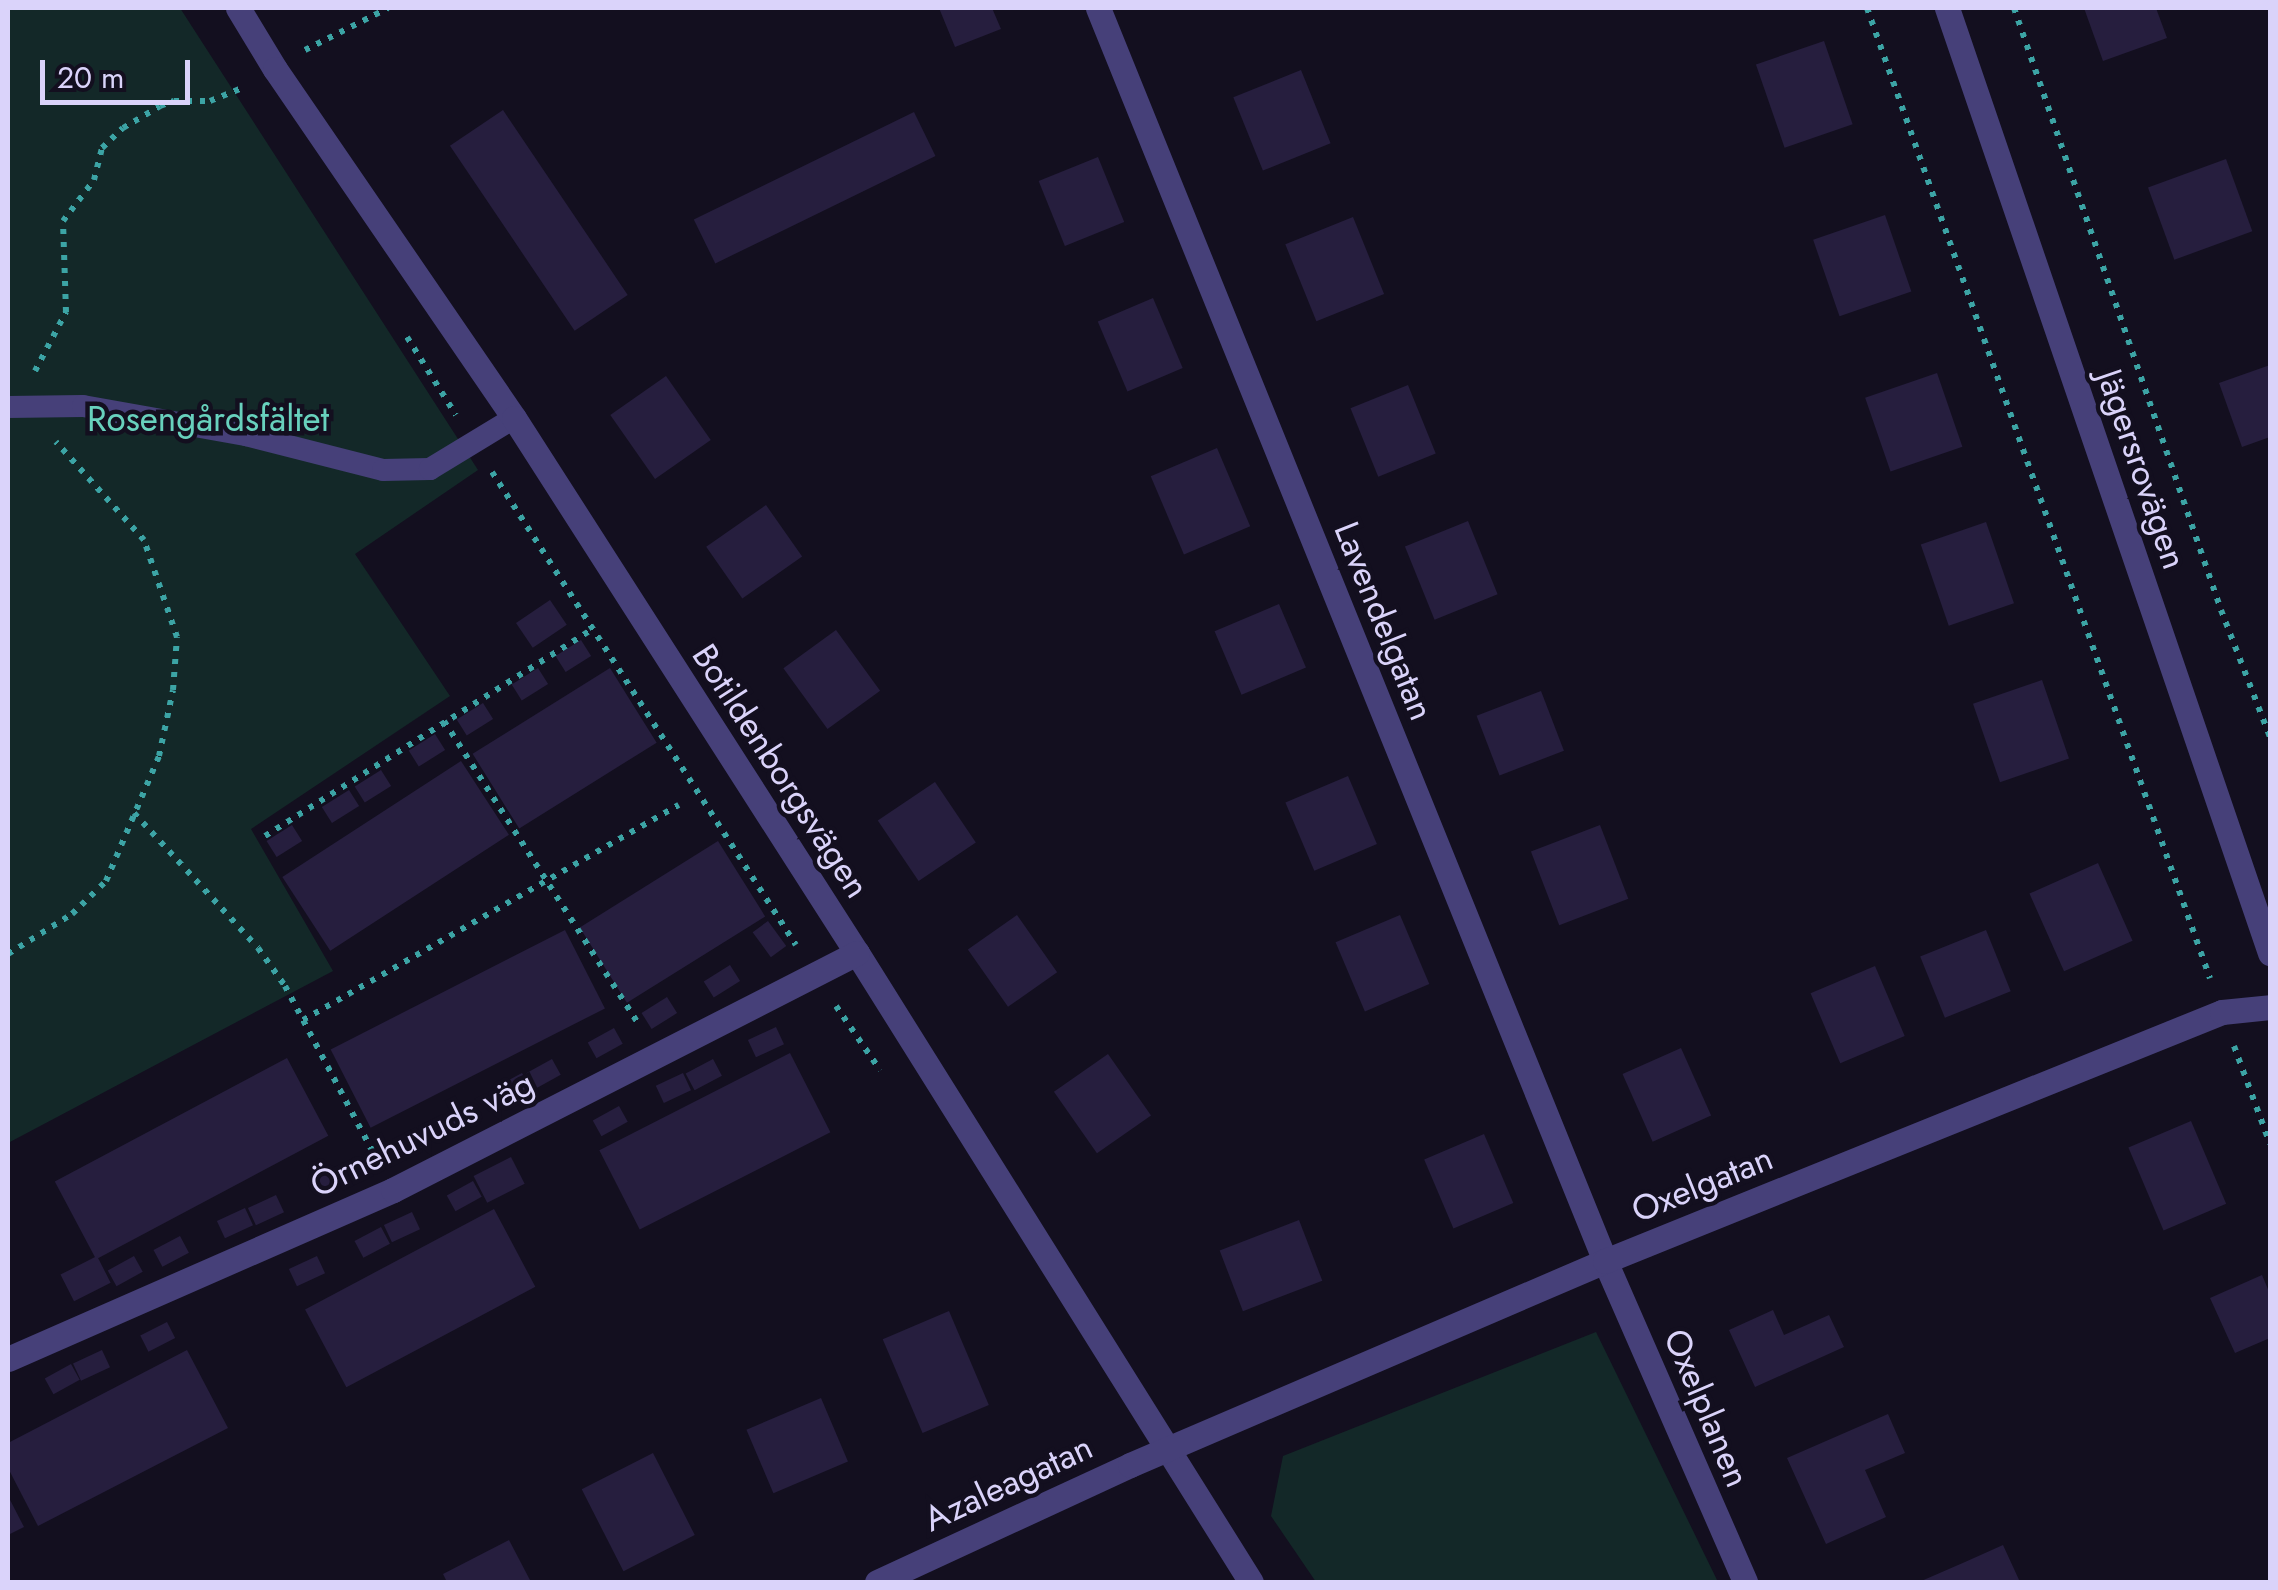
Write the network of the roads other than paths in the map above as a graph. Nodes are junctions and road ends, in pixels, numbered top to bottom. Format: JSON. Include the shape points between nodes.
{"nodes":[{"id":1,"x":238,"y":8,"type":"edge"},
{"id":2,"x":1098,"y":8,"type":"edge"},
{"id":3,"x":1947,"y":8,"type":"edge"},
{"id":4,"x":14,"y":407,"type":"edge"},
{"id":5,"x":514,"y":418,"type":"junction"},
{"id":6,"x":857,"y":953,"type":"junction"},
{"id":7,"x":2270,"y":953,"type":"edge"},
{"id":8,"x":2270,"y":1008,"type":"edge"},
{"id":9,"x":1605,"y":1261,"type":"junction"},
{"id":10,"x":8,"y":1359,"type":"edge"},
{"id":11,"x":1168,"y":1450,"type":"junction"},
{"id":12,"x":877,"y":1582,"type":"edge"},
{"id":13,"x":1251,"y":1582,"type":"edge"},
{"id":14,"x":1745,"y":1582,"type":"edge"}],
"edges":[{"from":1,"to":5,"type":"street","name":"Botildenborgsvägen"},
{"from":2,"to":9,"type":"street","name":"Lavendelgatan"},
{"from":3,"to":7,"type":"street","name":"Jägersrovägen"},
{"from":4,"to":5,"type":"lane","via":[[84,406],[246,435],[382,470],[430,469]]},
{"from":5,"to":6,"type":"street","name":"Botildenborgsvägen"},
{"from":6,"to":10,"type":"street","name":"Örnehuvuds väg","via":[[393,1190]]},
{"from":6,"to":11,"type":"street","name":"Botildenborgsvägen"},
{"from":8,"to":9,"type":"street","name":"Oxelgatan","via":[[2222,1012]]},
{"from":9,"to":11,"type":"street","name":"Oxelgatan"},
{"from":9,"to":14,"type":"street","name":"Oxelplanen"},
{"from":11,"to":12,"type":"street","name":"Azaleagatan"},
{"from":11,"to":13,"type":"street","name":"Botildenborgsvägen"}]}
